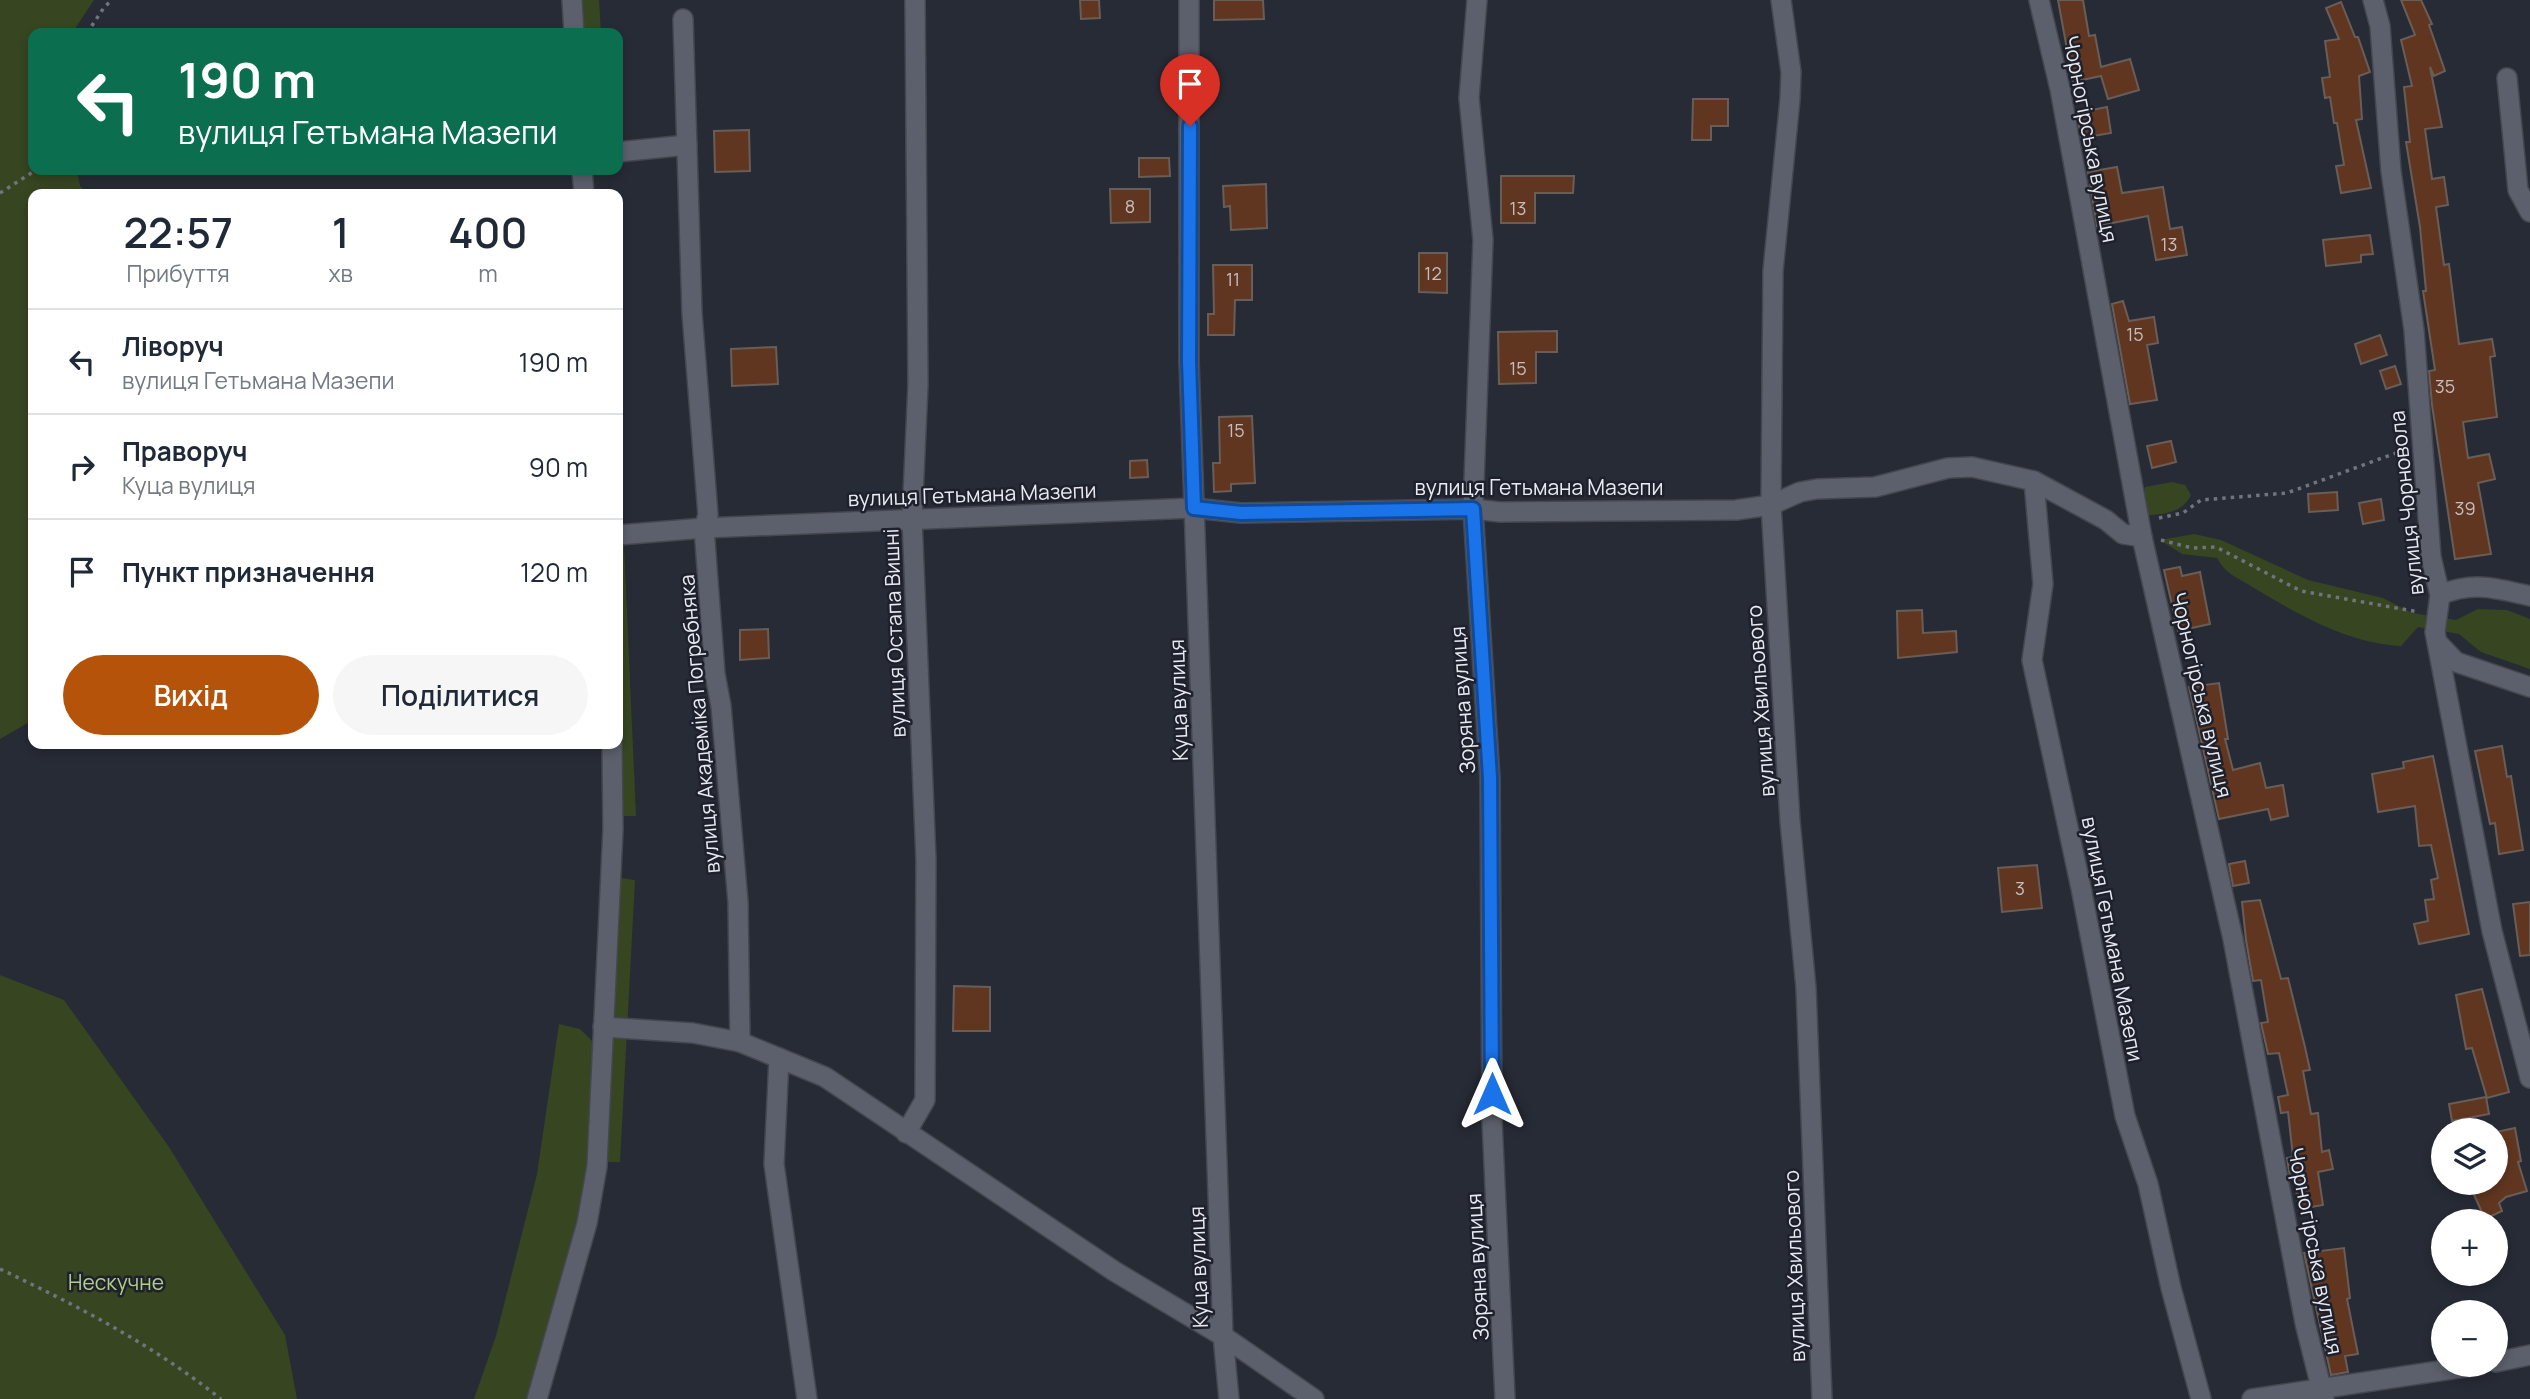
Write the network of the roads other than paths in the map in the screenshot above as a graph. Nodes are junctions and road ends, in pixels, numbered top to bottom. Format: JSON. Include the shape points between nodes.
{"nodes":[{"id":1,"x":572,"y":0,"type":"edge"},
{"id":2,"x":915,"y":0,"type":"edge"},
{"id":3,"x":1189,"y":0,"type":"edge"},
{"id":4,"x":1477,"y":0,"type":"edge"},
{"id":5,"x":1781,"y":0,"type":"edge"},
{"id":6,"x":2039,"y":0,"type":"edge"},
{"id":7,"x":2373,"y":0,"type":"edge"},
{"id":8,"x":683,"y":19,"type":"dead end"},
{"id":9,"x":574,"y":28,"type":"edge"},
{"id":10,"x":2507,"y":78,"type":"dead end"},
{"id":11,"x":687,"y":145,"type":"junction"},
{"id":12,"x":623,"y":151,"type":"edge"},
{"id":13,"x":2530,"y":212,"type":"edge"},
{"id":14,"x":2034,"y":481,"type":"junction"},
{"id":15,"x":1770,"y":505,"type":"junction"},
{"id":16,"x":1194,"y":508,"type":"junction"},
{"id":17,"x":1473,"y":509,"type":"junction"},
{"id":18,"x":912,"y":519,"type":"junction"},
{"id":19,"x":704,"y":528,"type":"junction"},
{"id":20,"x":2141,"y":528,"type":"junction"},
{"id":21,"x":623,"y":535,"type":"edge"},
{"id":22,"x":2530,"y":596,"type":"edge"},
{"id":23,"x":2438,"y":620,"type":"junction"},
{"id":24,"x":2530,"y":687,"type":"edge"},
{"id":25,"x":612,"y":749,"type":"edge"},
{"id":26,"x":603,"y":1027,"type":"junction"},
{"id":27,"x":740,"y":1042,"type":"junction"},
{"id":28,"x":779,"y":1058,"type":"junction"},
{"id":29,"x":2530,"y":1078,"type":"edge"},
{"id":30,"x":906,"y":1133,"type":"junction"},
{"id":31,"x":1223,"y":1336,"type":"junction"},
{"id":32,"x":2530,"y":1355,"type":"edge"},
{"id":33,"x":2508,"y":1360,"type":"edge"},
{"id":34,"x":2431,"y":1374,"type":"edge"},
{"id":35,"x":2323,"y":1394,"type":"edge"},
{"id":36,"x":537,"y":1399,"type":"edge"},
{"id":37,"x":807,"y":1399,"type":"edge"},
{"id":38,"x":1229,"y":1399,"type":"edge"},
{"id":39,"x":1314,"y":1399,"type":"edge"},
{"id":40,"x":1505,"y":1399,"type":"edge"},
{"id":41,"x":1822,"y":1399,"type":"edge"},
{"id":42,"x":2201,"y":1399,"type":"edge"},
{"id":43,"x":2252,"y":1399,"type":"edge"}],
"edges":[{"from":1,"to":9,"type":"street"},
{"from":2,"to":18,"type":"street","name":"вулиця Остапа Вишні","via":[[918,384]]},
{"from":3,"to":16,"type":"street","name":"Куца вулиця","via":[[1189,361]]},
{"from":4,"to":17,"type":"street","name":"Зоряна вулиця","via":[[1469,98],[1483,240]]},
{"from":5,"to":15,"type":"street","name":"вулиця Хвильового","via":[[1791,72],[1773,271]]},
{"from":6,"to":20,"type":"street","name":"Чорногірська вулиця","via":[[2060,89]]},
{"from":7,"to":23,"type":"street","name":"вулиця Чорновола","via":[[2380,26],[2391,171],[2414,330]]},
{"from":8,"to":11,"type":"street","name":"вулиця Академіка Погребняка"},
{"from":10,"to":13,"type":"street","via":[[2518,190]]},
{"from":11,"to":12,"type":"street"},
{"from":11,"to":19,"type":"street","name":"вулиця Академіка Погребняка","via":[[692,313],[708,515]]},
{"from":14,"to":15,"type":"street","name":"вулиця Гетьмана Мазепи","via":[[1972,467],[1948,468],[1875,487],[1800,492]]},
{"from":14,"to":20,"type":"street","name":"вулиця Гетьмана Мазепи","via":[[2123,534]]},
{"from":14,"to":42,"type":"street","name":"вулиця Гетьмана Мазепи","via":[[2043,584],[2032,660],[2125,1116],[2148,1184]]},
{"from":15,"to":17,"type":"street","name":"вулиця Гетьмана Мазепи","via":[[1735,510]]},
{"from":15,"to":41,"type":"street","name":"вулиця Хвильового","via":[[1790,821],[1806,988]]},
{"from":16,"to":17,"type":"street","name":"вулиця Гетьмана Мазепи","via":[[1241,513]]},
{"from":16,"to":18,"type":"street","name":"вулиця Гетьмана Мазепи"},
{"from":16,"to":31,"type":"street","name":"Куца вулиця"},
{"from":17,"to":40,"type":"street","name":"Зоряна вулиця","via":[[1490,778],[1492,1121]]},
{"from":18,"to":19,"type":"street","name":"вулиця Гетьмана Мазепи"},
{"from":18,"to":30,"type":"street","name":"вулиця Остапа Вишні","via":[[926,860],[925,1100]]},
{"from":19,"to":21,"type":"street","name":"вулиця Гетьмана Мазепи"},
{"from":19,"to":27,"type":"street","name":"вулиця Академіка Погребняка","via":[[738,902]]},
{"from":20,"to":35,"type":"street","name":"Чорногірська вулиця","via":[[2233,939],[2305,1323]]},
{"from":22,"to":23,"type":"street","via":[[2485,586],[2458,587]]},
{"from":23,"to":24,"type":"street","via":[[2456,662]]},
{"from":23,"to":29,"type":"street","name":"вулиця Чорновола","via":[[2492,931]]},
{"from":25,"to":26,"type":"street","via":[[613,829]]},
{"from":26,"to":27,"type":"street","via":[[693,1033]]},
{"from":26,"to":36,"type":"street","via":[[593,1196]]},
{"from":27,"to":28,"type":"street"},
{"from":28,"to":30,"type":"street","via":[[825,1077]]},
{"from":28,"to":37,"type":"street","via":[[774,1164]]},
{"from":30,"to":31,"type":"street","via":[[1114,1271]]},
{"from":31,"to":38,"type":"street","name":"Куца вулиця"},
{"from":31,"to":39,"type":"street"},
{"from":32,"to":33,"type":"street"},
{"from":34,"to":35,"type":"street"},
{"from":35,"to":43,"type":"street"}]}
